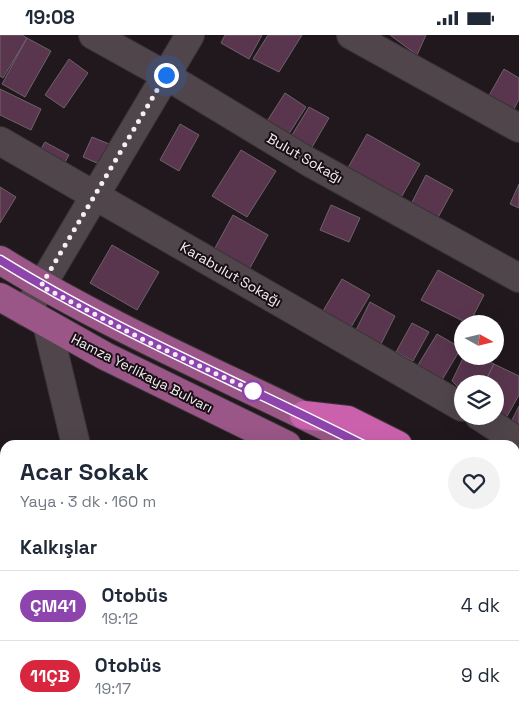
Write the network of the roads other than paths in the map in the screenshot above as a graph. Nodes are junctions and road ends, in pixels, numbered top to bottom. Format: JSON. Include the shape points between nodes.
{"nodes":[{"id":1,"x":93,"y":35,"type":"edge"},
{"id":2,"x":190,"y":35,"type":"edge"},
{"id":3,"x":351,"y":35,"type":"edge"},
{"id":4,"x":166,"y":75,"type":"junction"},
{"id":5,"x":519,"y":128,"type":"edge"},
{"id":6,"x":0,"y":141,"type":"edge"},
{"id":7,"x":95,"y":197,"type":"junction"},
{"id":8,"x":0,"y":260,"type":"edge"},
{"id":9,"x":519,"y":278,"type":"edge"},
{"id":10,"x":41,"y":286,"type":"junction"},
{"id":11,"x":0,"y":297,"type":"edge"},
{"id":12,"x":37,"y":318,"type":"junction"},
{"id":13,"x":454,"y":402,"type":"edge"},
{"id":14,"x":304,"y":415,"type":"junction"},
{"id":15,"x":493,"y":425,"type":"edge"},
{"id":16,"x":74,"y":440,"type":"edge"},
{"id":17,"x":277,"y":440,"type":"edge"},
{"id":18,"x":352,"y":440,"type":"edge"},
{"id":19,"x":388,"y":440,"type":"edge"},
{"id":20,"x":517,"y":440,"type":"edge"}],
"edges":[{"from":1,"to":4,"type":"street","name":"Bulut Sokağı"},
{"from":2,"to":4,"type":"street"},
{"from":3,"to":5,"type":"street"},
{"from":4,"to":7,"type":"street"},
{"from":4,"to":9,"type":"street","name":"Bulut Sokağı","via":[[309,162]]},
{"from":6,"to":7,"type":"street","name":"Karabulut Sokağı"},
{"from":7,"to":10,"type":"street"},
{"from":7,"to":13,"type":"street","name":"Karabulut Sokağı"},
{"from":8,"to":10,"type":"main road"},
{"from":10,"to":12,"type":"street"},
{"from":10,"to":14,"type":"main road","via":[[144,340]]},
{"from":11,"to":12,"type":"main road","name":"Hamza Yerlikaya Bulvarı"},
{"from":12,"to":16,"type":"street"},
{"from":12,"to":17,"type":"main road","name":"Hamza Yerlikaya Bulvarı","via":[[105,356]]},
{"from":14,"to":18,"type":"main road"},
{"from":14,"to":19,"type":"highway","via":[[348,420]]},
{"from":15,"to":20,"type":"street"}]}
